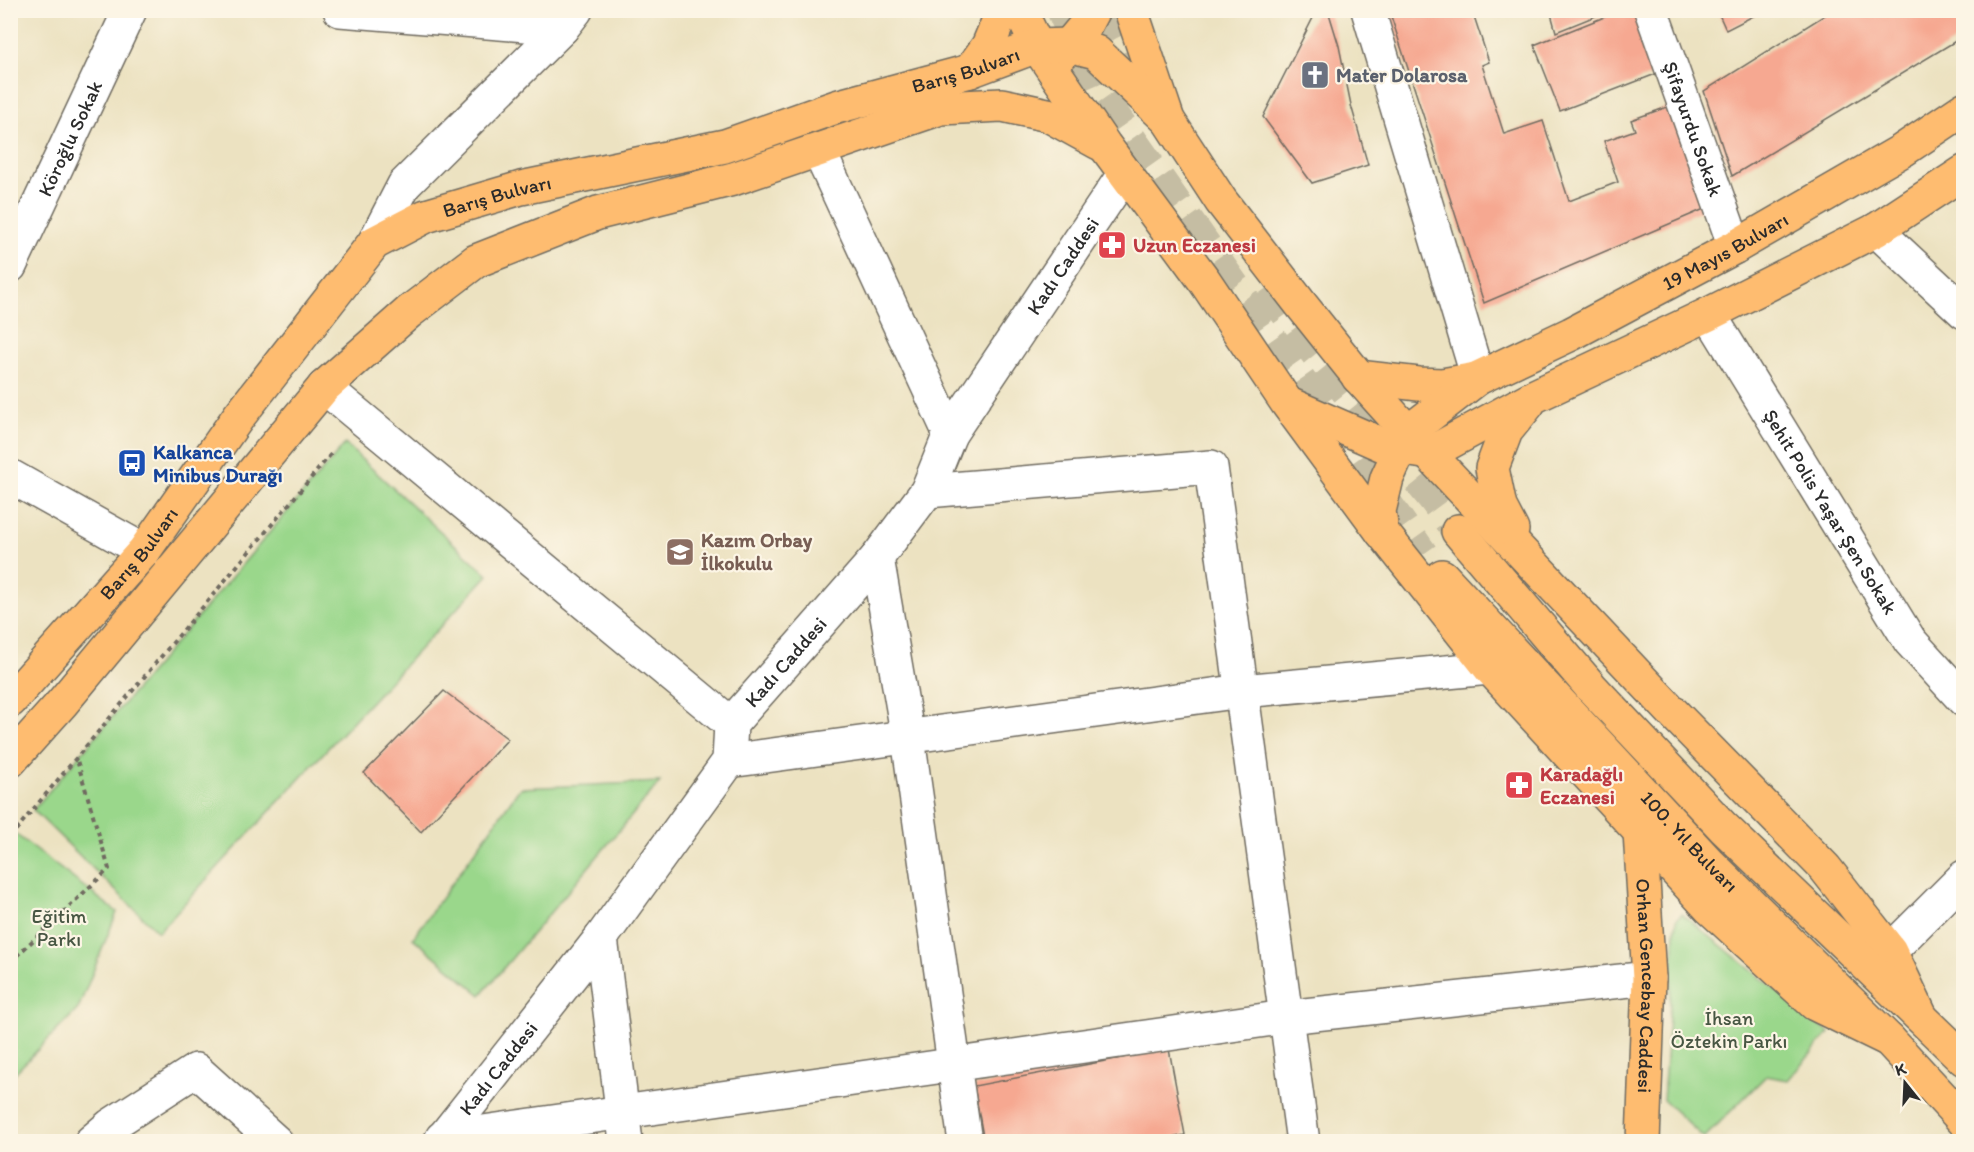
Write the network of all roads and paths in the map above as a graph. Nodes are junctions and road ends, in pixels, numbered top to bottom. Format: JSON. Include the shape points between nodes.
{"nodes":[{"id":1,"x":130,"y":10,"type":"edge"},
{"id":2,"x":340,"y":10,"type":"edge"},
{"id":3,"x":1003,"y":10,"type":"edge"},
{"id":4,"x":1020,"y":10,"type":"edge"},
{"id":5,"x":1093,"y":10,"type":"edge"},
{"id":6,"x":1131,"y":10,"type":"edge"},
{"id":7,"x":1368,"y":10,"type":"edge"},
{"id":8,"x":1651,"y":10,"type":"edge"},
{"id":9,"x":395,"y":13,"type":"edge"},
{"id":10,"x":569,"y":19,"type":"edge"},
{"id":11,"x":1051,"y":51,"type":"junction"},
{"id":12,"x":970,"y":71,"type":"junction"},
{"id":13,"x":941,"y":108,"type":"junction"},
{"id":14,"x":1964,"y":109,"type":"edge"},
{"id":15,"x":1168,"y":120,"type":"junction"},
{"id":16,"x":1105,"y":146,"type":"junction"},
{"id":17,"x":819,"y":151,"type":"junction"},
{"id":18,"x":1964,"y":172,"type":"edge"},
{"id":19,"x":1125,"y":173,"type":"junction"},
{"id":20,"x":1876,"y":230,"type":"junction"},
{"id":21,"x":374,"y":243,"type":"junction"},
{"id":22,"x":1735,"y":247,"type":"junction"},
{"id":23,"x":10,"y":266,"type":"edge"},
{"id":24,"x":1964,"y":312,"type":"edge"},
{"id":25,"x":1709,"y":314,"type":"junction"},
{"id":26,"x":1358,"y":377,"type":"junction"},
{"id":27,"x":1478,"y":378,"type":"junction"},
{"id":28,"x":324,"y":387,"type":"junction"},
{"id":29,"x":1535,"y":396,"type":"junction"},
{"id":30,"x":1287,"y":403,"type":"junction"},
{"id":31,"x":950,"y":434,"type":"junction"},
{"id":32,"x":1413,"y":445,"type":"junction"},
{"id":33,"x":330,"y":454,"type":"dead end"},
{"id":34,"x":12,"y":480,"type":"edge"},
{"id":35,"x":927,"y":491,"type":"junction"},
{"id":36,"x":1458,"y":531,"type":"tunnel mouth"},
{"id":37,"x":1382,"y":532,"type":"junction"},
{"id":38,"x":144,"y":551,"type":"junction"},
{"id":39,"x":1524,"y":553,"type":"junction"},
{"id":40,"x":1422,"y":555,"type":"tunnel mouth"},
{"id":41,"x":877,"y":558,"type":"junction"},
{"id":42,"x":1490,"y":668,"type":"junction"},
{"id":43,"x":1242,"y":691,"type":"junction"},
{"id":44,"x":1964,"y":700,"type":"edge"},
{"id":45,"x":10,"y":701,"type":"edge"},
{"id":46,"x":731,"y":724,"type":"junction"},
{"id":47,"x":908,"y":738,"type":"junction"},
{"id":48,"x":76,"y":756,"type":"junction"},
{"id":49,"x":10,"y":761,"type":"edge"},
{"id":50,"x":729,"y":761,"type":"junction"},
{"id":51,"x":1640,"y":832,"type":"junction"},
{"id":52,"x":10,"y":837,"type":"edge"},
{"id":53,"x":1964,"y":877,"type":"edge"},
{"id":54,"x":601,"y":938,"type":"junction"},
{"id":55,"x":1890,"y":951,"type":"junction"},
{"id":56,"x":10,"y":962,"type":"edge"},
{"id":57,"x":1649,"y":978,"type":"junction"},
{"id":58,"x":1287,"y":1017,"type":"junction"},
{"id":59,"x":1921,"y":1017,"type":"junction"},
{"id":60,"x":1889,"y":1040,"type":"junction"},
{"id":61,"x":1964,"y":1059,"type":"edge"},
{"id":62,"x":955,"y":1064,"type":"junction"},
{"id":63,"x":1964,"y":1121,"type":"edge"},
{"id":64,"x":624,"y":1127,"type":"edge"},
{"id":65,"x":1649,"y":1137,"type":"edge"},
{"id":66,"x":441,"y":1140,"type":"edge"},
{"id":67,"x":91,"y":1142,"type":"edge"},
{"id":68,"x":276,"y":1142,"type":"edge"},
{"id":69,"x":965,"y":1142,"type":"edge"},
{"id":70,"x":1303,"y":1142,"type":"edge"}],
"edges":[{"from":1,"to":23,"type":"street","name":"Köroğlu Sokak"},
{"from":2,"to":9,"type":"street"},
{"from":3,"to":12,"type":"main road","via":[[988,46]]},
{"from":4,"to":11,"type":"main road"},
{"from":5,"to":11,"type":"main road","via":[[1084,27]]},
{"from":6,"to":15,"type":"main road"},
{"from":7,"to":27,"type":"street"},
{"from":8,"to":22,"type":"street","name":"Şifayurdu Sokak"},
{"from":9,"to":10,"type":"street"},
{"from":10,"to":21,"type":"street","via":[[404,185]]},
{"from":11,"to":12,"type":"main road","name":"Barış Bulvarı"},
{"from":11,"to":13,"type":"main road"},
{"from":11,"to":15,"type":"main road","via":[[1096,52]]},
{"from":11,"to":16,"type":"main road"},
{"from":12,"to":21,"type":"main road","name":"Barış Bulvarı","via":[[836,107],[726,146],[521,188],[426,216]]},
{"from":13,"to":16,"type":"main road","name":"Barış Bulvarı","via":[[1002,105],[1048,115]]},
{"from":13,"to":17,"type":"main road","name":"Barış Bulvarı"},
{"from":14,"to":22,"type":"main road","name":"19 Mayıs Bulvarı","via":[[1904,150]]},
{"from":15,"to":26,"type":"main road","via":[[1221,201]]},
{"from":16,"to":19,"type":"main road"},
{"from":17,"to":28,"type":"main road","name":"Barış Bulvarı","via":[[733,179],[598,213],[476,261],[409,312]]},
{"from":17,"to":31,"type":"street"},
{"from":18,"to":20,"type":"main road"},
{"from":19,"to":30,"type":"main road"},
{"from":19,"to":31,"type":"street","name":"Kadı Caddesi"},
{"from":20,"to":24,"type":"street"},
{"from":20,"to":25,"type":"main road"},
{"from":21,"to":38,"type":"main road","name":"Barış Bulvarı","via":[[239,416]]},
{"from":22,"to":27,"type":"main road","name":"19 Mayıs Bulvarı","via":[[1571,334]]},
{"from":25,"to":29,"type":"main road"},
{"from":25,"to":44,"type":"street","name":"Şehit Polis Yaşar Şen Sokak","via":[[1910,641]]},
{"from":26,"to":27,"type":"main road","via":[[1442,385]]},
{"from":26,"to":32,"type":"main road"},
{"from":27,"to":32,"type":"main road"},
{"from":28,"to":46,"type":"street"},
{"from":28,"to":49,"type":"main road","name":"Barış Bulvarı"},
{"from":29,"to":32,"type":"main road"},
{"from":29,"to":39,"type":"main road","via":[[1506,431],[1492,468],[1500,507]]},
{"from":30,"to":32,"type":"main road","via":[[1385,446]]},
{"from":30,"to":37,"type":"main road"},
{"from":31,"to":35,"type":"street","name":"Kadı Caddesi"},
{"from":32,"to":37,"type":"main road","via":[[1387,478],[1379,511]]},
{"from":32,"to":39,"type":"main road"},
{"from":33,"to":48,"type":"path"},
{"from":34,"to":38,"type":"street"},
{"from":35,"to":41,"type":"street","name":"Kadı Caddesi"},
{"from":35,"to":43,"type":"street","via":[[1211,467]]},
{"from":36,"to":59,"type":"main road","name":"100. Yıl Bulvarı","via":[[1592,687],[1723,827]]},
{"from":37,"to":42,"type":"main road"},
{"from":38,"to":45,"type":"main road","name":"Barış Bulvarı"},
{"from":39,"to":55,"type":"main road","via":[[1825,868]]},
{"from":40,"to":60,"type":"main road","name":"100. Yıl Bulvarı","via":[[1708,861]]},
{"from":41,"to":46,"type":"street","name":"Kadı Caddesi"},
{"from":41,"to":47,"type":"street"},
{"from":42,"to":43,"type":"street"},
{"from":42,"to":51,"type":"main road"},
{"from":43,"to":47,"type":"street"},
{"from":43,"to":58,"type":"street"},
{"from":46,"to":50,"type":"street","name":"Kadı Caddesi"},
{"from":47,"to":50,"type":"street"},
{"from":47,"to":62,"type":"street"},
{"from":48,"to":52,"type":"path"},
{"from":48,"to":56,"type":"path","via":[[109,869]]},
{"from":50,"to":54,"type":"street","name":"Kadı Caddesi"},
{"from":51,"to":57,"type":"main road","name":"Orhan Gencebay Caddesi"},
{"from":51,"to":60,"type":"main road","via":[[1710,908],[1815,1004]]},
{"from":53,"to":55,"type":"street"},
{"from":54,"to":64,"type":"street"},
{"from":54,"to":66,"type":"street","name":"Kadı Caddesi"},
{"from":55,"to":59,"type":"main road"},
{"from":57,"to":58,"type":"street"},
{"from":57,"to":65,"type":"main road","name":"Orhan Gencebay Caddesi"},
{"from":58,"to":62,"type":"street"},
{"from":58,"to":70,"type":"street"},
{"from":59,"to":61,"type":"main road","name":"100. Yıl Bulvarı"},
{"from":60,"to":63,"type":"main road","name":"100. Yıl Bulvarı"},
{"from":62,"to":64,"type":"street"},
{"from":62,"to":69,"type":"street"},
{"from":64,"to":66,"type":"street"},
{"from":67,"to":68,"type":"street","via":[[196,1070]]}]}
